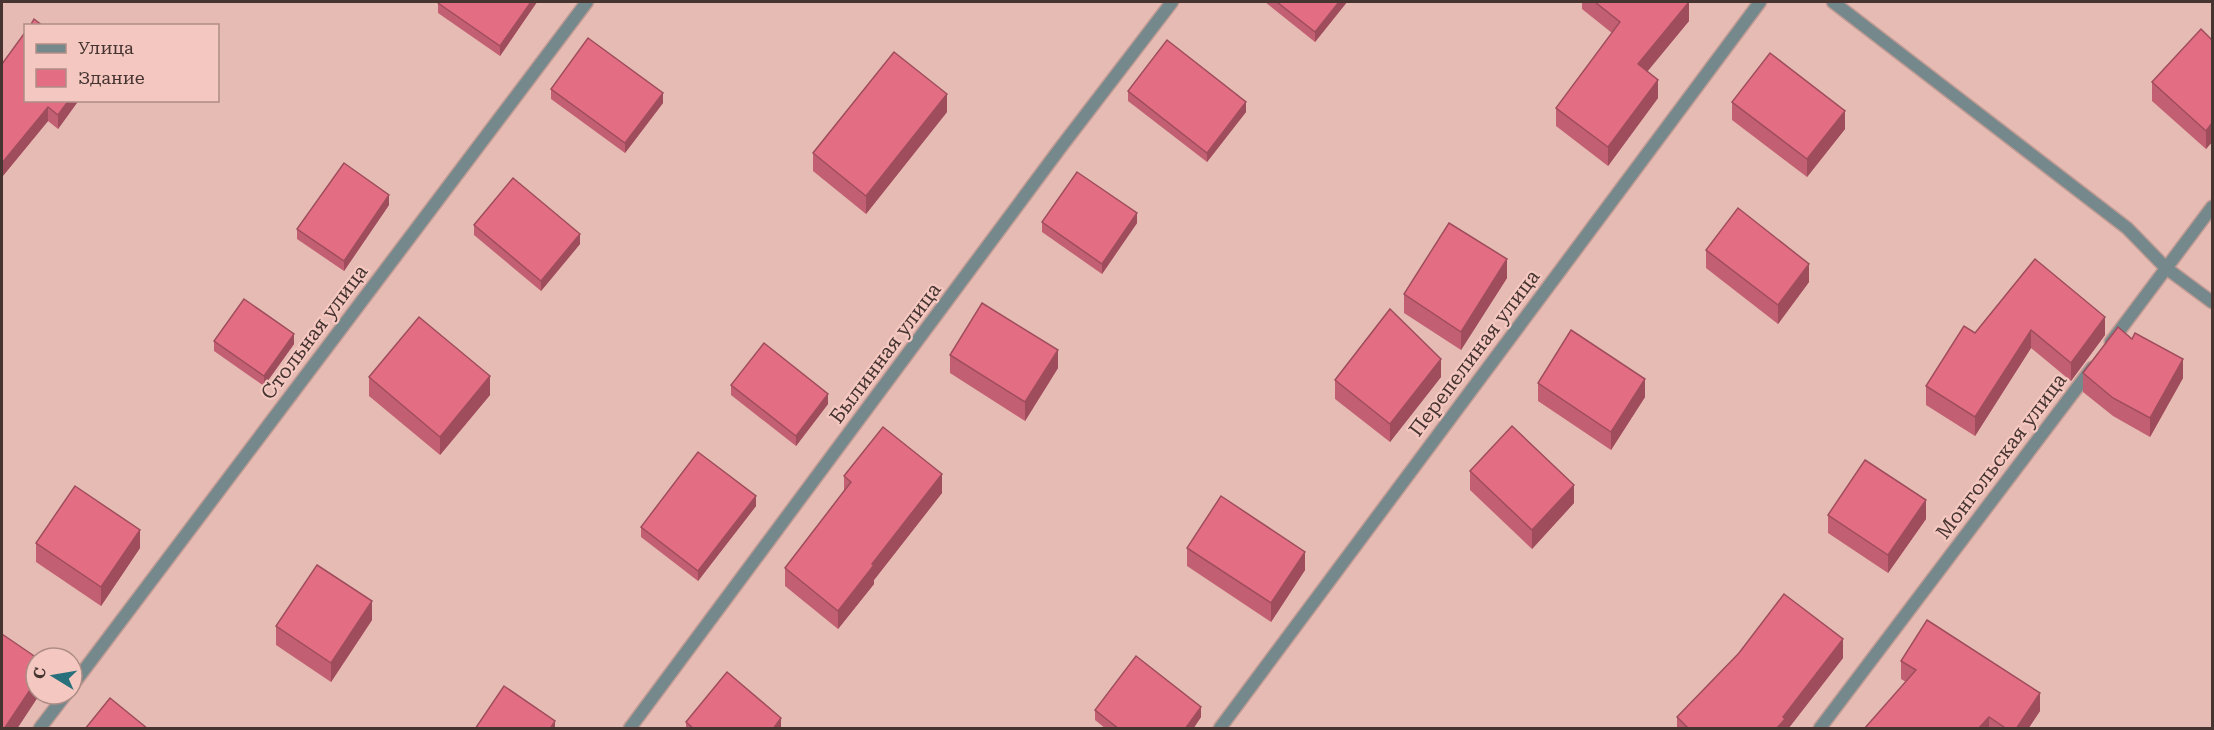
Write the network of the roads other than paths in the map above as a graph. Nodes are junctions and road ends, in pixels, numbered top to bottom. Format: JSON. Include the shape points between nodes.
{"nodes":[{"id":1,"x":587,"y":2,"type":"edge"},
{"id":2,"x":1172,"y":2,"type":"edge"},
{"id":3,"x":1760,"y":2,"type":"edge"},
{"id":4,"x":1833,"y":2,"type":"edge"},
{"id":5,"x":2212,"y":207,"type":"edge"},
{"id":6,"x":2166,"y":268,"type":"junction"},
{"id":7,"x":2212,"y":302,"type":"edge"},
{"id":8,"x":84,"y":670,"type":"edge"},
{"id":9,"x":57,"y":706,"type":"edge"},
{"id":10,"x":40,"y":729,"type":"edge"},
{"id":11,"x":630,"y":729,"type":"edge"},
{"id":12,"x":1220,"y":729,"type":"edge"},
{"id":13,"x":1820,"y":729,"type":"edge"}],
"edges":[{"from":1,"to":8,"type":"street","name":"Стольная улица"},
{"from":2,"to":11,"type":"street","name":"Былинная улица"},
{"from":3,"to":12,"type":"street","name":"Перепелиная улица"},
{"from":4,"to":6,"type":"street","via":[[2127,228]]},
{"from":5,"to":6,"type":"street","name":"Монгольская улица"},
{"from":6,"to":7,"type":"street"},
{"from":6,"to":13,"type":"street","name":"Монгольская улица"},
{"from":9,"to":10,"type":"street"}]}
